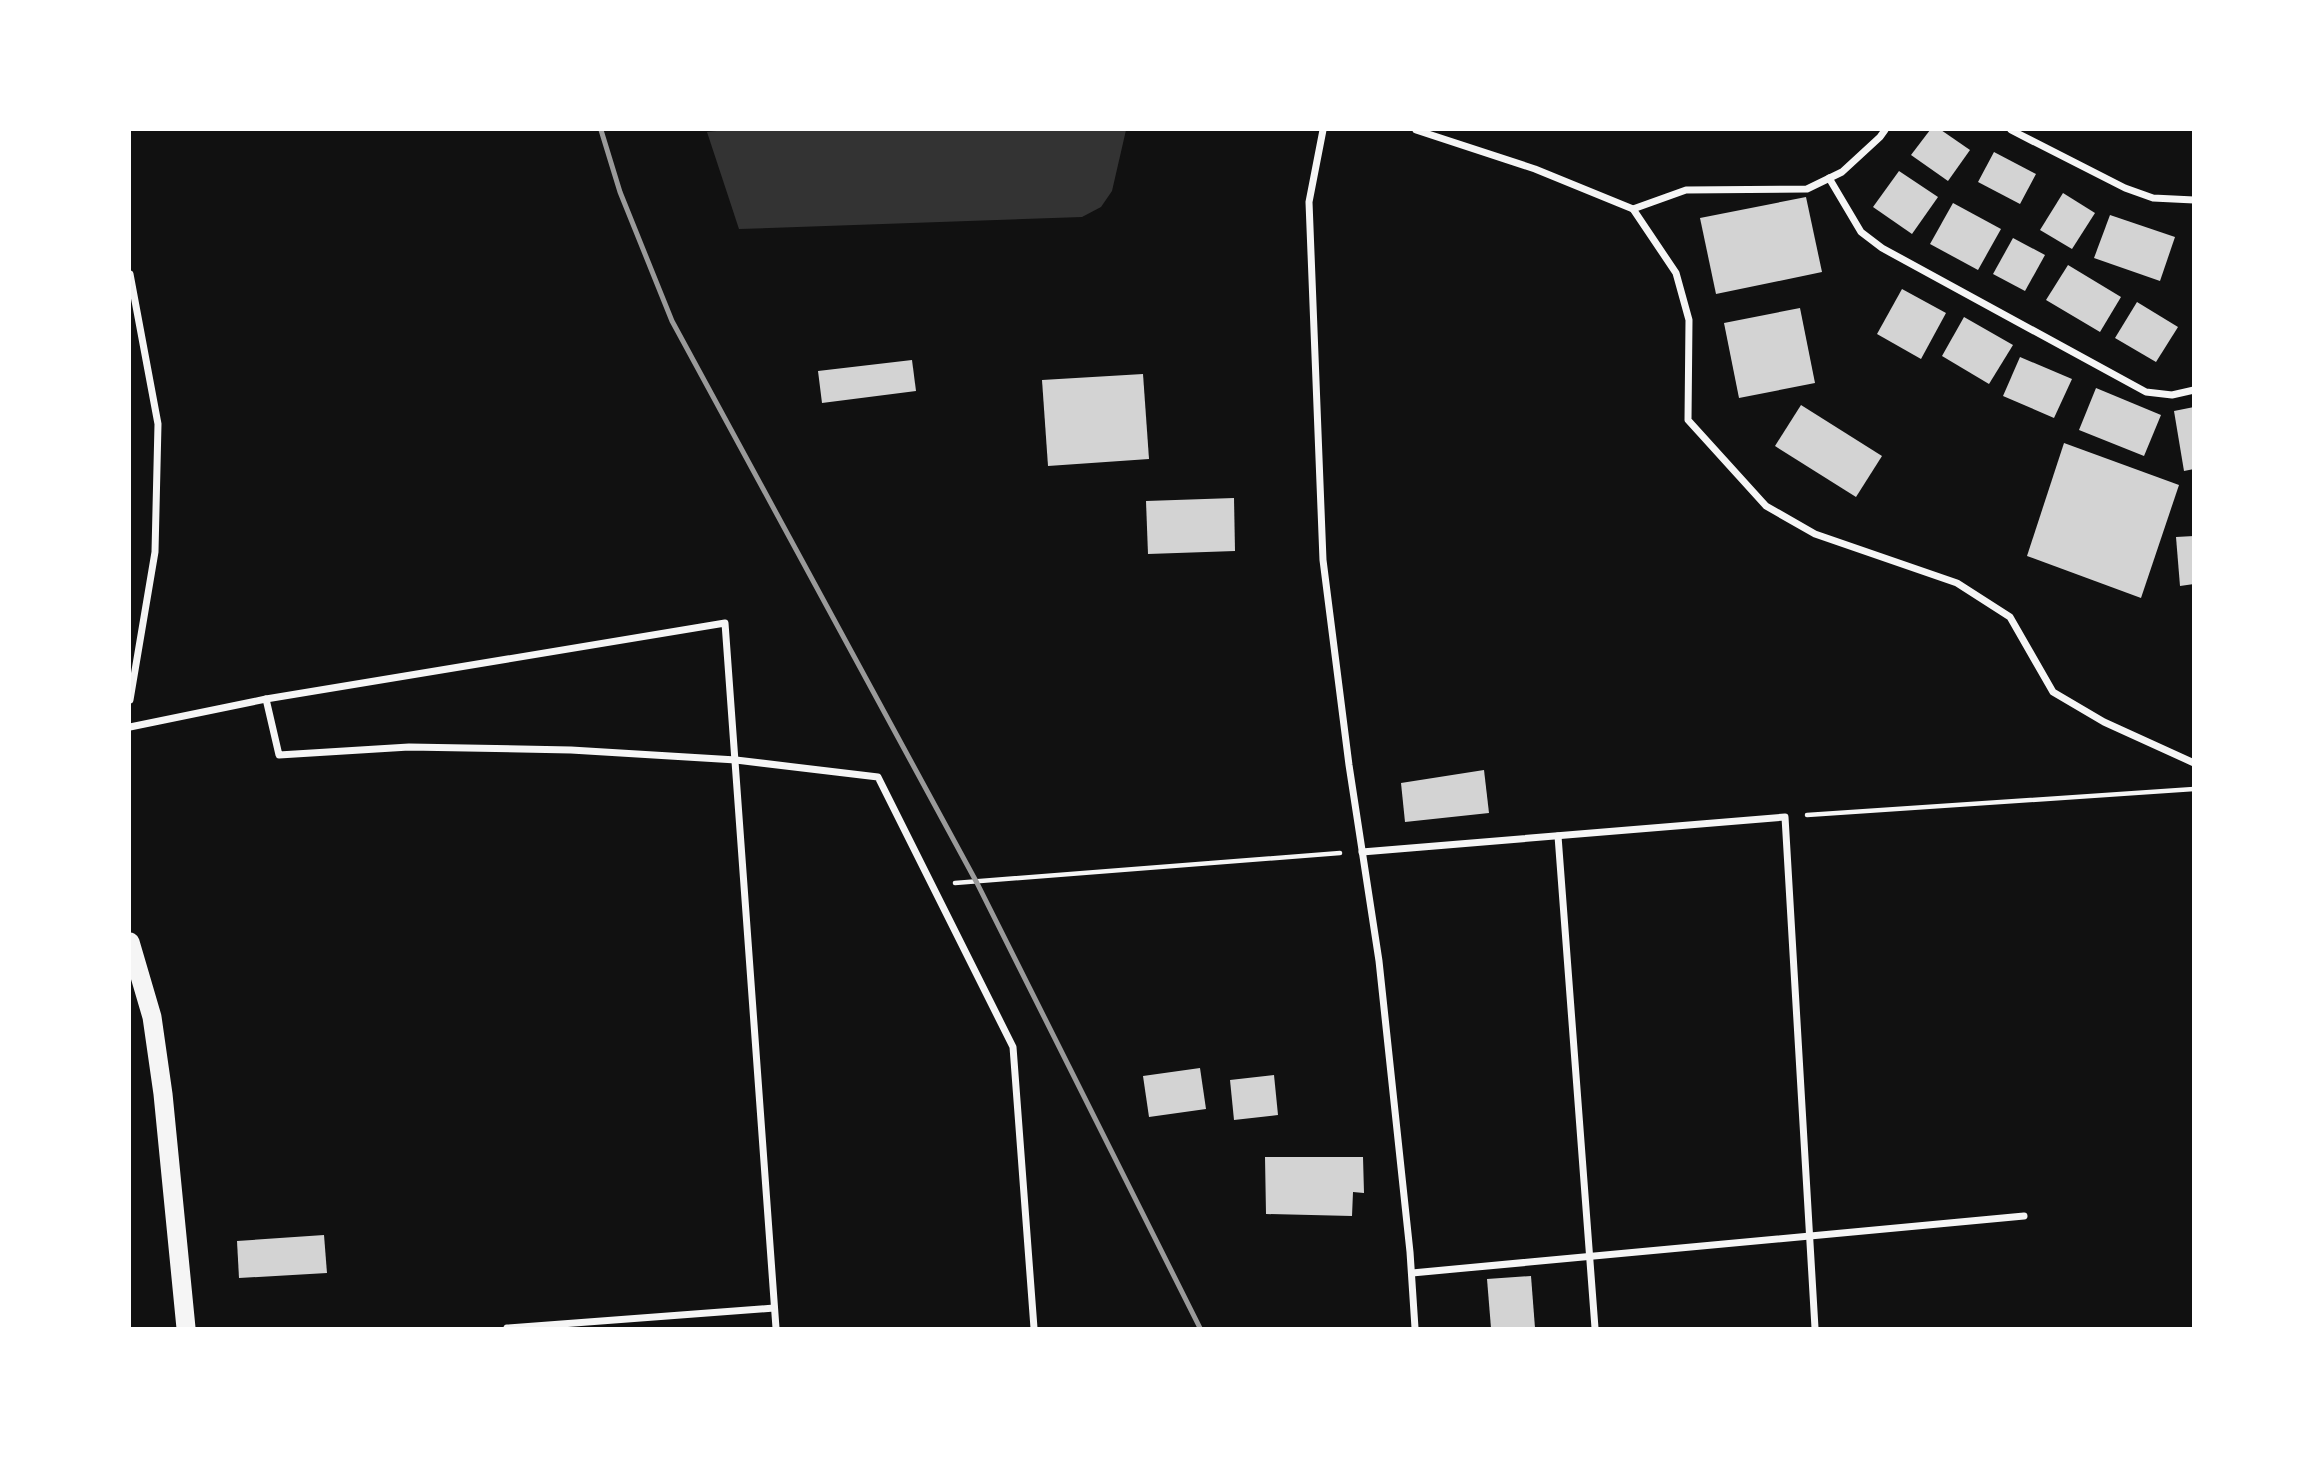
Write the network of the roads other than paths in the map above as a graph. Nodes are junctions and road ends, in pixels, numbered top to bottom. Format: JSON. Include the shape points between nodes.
{"nodes":[{"id":1,"x":1323,"y":130,"type":"edge"},
{"id":2,"x":1416,"y":130,"type":"edge"},
{"id":3,"x":1885,"y":130,"type":"edge"},
{"id":4,"x":2011,"y":130,"type":"edge"},
{"id":5,"x":1829,"y":178,"type":"junction"},
{"id":6,"x":2193,"y":200,"type":"edge"},
{"id":7,"x":1633,"y":209,"type":"junction"},
{"id":8,"x":130,"y":274,"type":"edge"},
{"id":9,"x":2193,"y":390,"type":"edge"},
{"id":10,"x":266,"y":699,"type":"junction"},
{"id":11,"x":130,"y":701,"type":"edge"},
{"id":12,"x":130,"y":727,"type":"edge"},
{"id":13,"x":736,"y":760,"type":"junction"},
{"id":14,"x":2193,"y":763,"type":"edge"},
{"id":15,"x":1558,"y":835,"type":"junction"},
{"id":16,"x":1362,"y":852,"type":"junction"},
{"id":17,"x":130,"y":942,"type":"edge"},
{"id":18,"x":2024,"y":1216,"type":"dead end"},
{"id":19,"x":1809,"y":1236,"type":"junction"},
{"id":20,"x":1590,"y":1256,"type":"junction"},
{"id":21,"x":1412,"y":1273,"type":"junction"},
{"id":22,"x":774,"y":1308,"type":"junction"},
{"id":23,"x":186,"y":1328,"type":"edge"},
{"id":24,"x":507,"y":1328,"type":"edge"},
{"id":25,"x":776,"y":1328,"type":"edge"},
{"id":26,"x":1034,"y":1328,"type":"edge"},
{"id":27,"x":1415,"y":1328,"type":"edge"},
{"id":28,"x":1595,"y":1328,"type":"edge"},
{"id":29,"x":1815,"y":1328,"type":"edge"}],
"edges":[{"from":1,"to":16,"type":"street","via":[[1309,202],[1323,561]]},
{"from":2,"to":7,"type":"street","via":[[1535,169]]},
{"from":3,"to":5,"type":"street","via":[[1842,172]]},
{"from":4,"to":6,"type":"street","via":[[2125,188],[2153,198]]},
{"from":5,"to":7,"type":"street","via":[[1807,189],[1686,190]]},
{"from":5,"to":9,"type":"street","via":[[1861,232],[1882,248],[2147,392],[2172,395]]},
{"from":7,"to":14,"type":"street","via":[[1676,273],[1689,320],[1688,420],[1766,506],[1815,534],[1957,583],[2010,617],[2053,692],[2104,722]]},
{"from":8,"to":11,"type":"street","via":[[158,425],[155,552]]},
{"from":10,"to":12,"type":"street"},
{"from":10,"to":13,"type":"street","via":[[279,755],[409,747]]},
{"from":10,"to":13,"type":"street","via":[[725,623]]},
{"from":13,"to":22,"type":"street"},
{"from":13,"to":26,"type":"street","via":[[878,777],[1013,1047]]},
{"from":15,"to":16,"type":"street"},
{"from":15,"to":19,"type":"street","via":[[1785,817]]},
{"from":15,"to":20,"type":"street"},
{"from":16,"to":21,"type":"street","via":[[1379,961]]},
{"from":17,"to":23,"type":"highway","via":[[152,1017]]},
{"from":18,"to":19,"type":"street"},
{"from":19,"to":20,"type":"street"},
{"from":19,"to":29,"type":"street"},
{"from":20,"to":21,"type":"street"},
{"from":20,"to":28,"type":"street"},
{"from":21,"to":27,"type":"street"},
{"from":22,"to":24,"type":"street"},
{"from":22,"to":25,"type":"street"}]}
